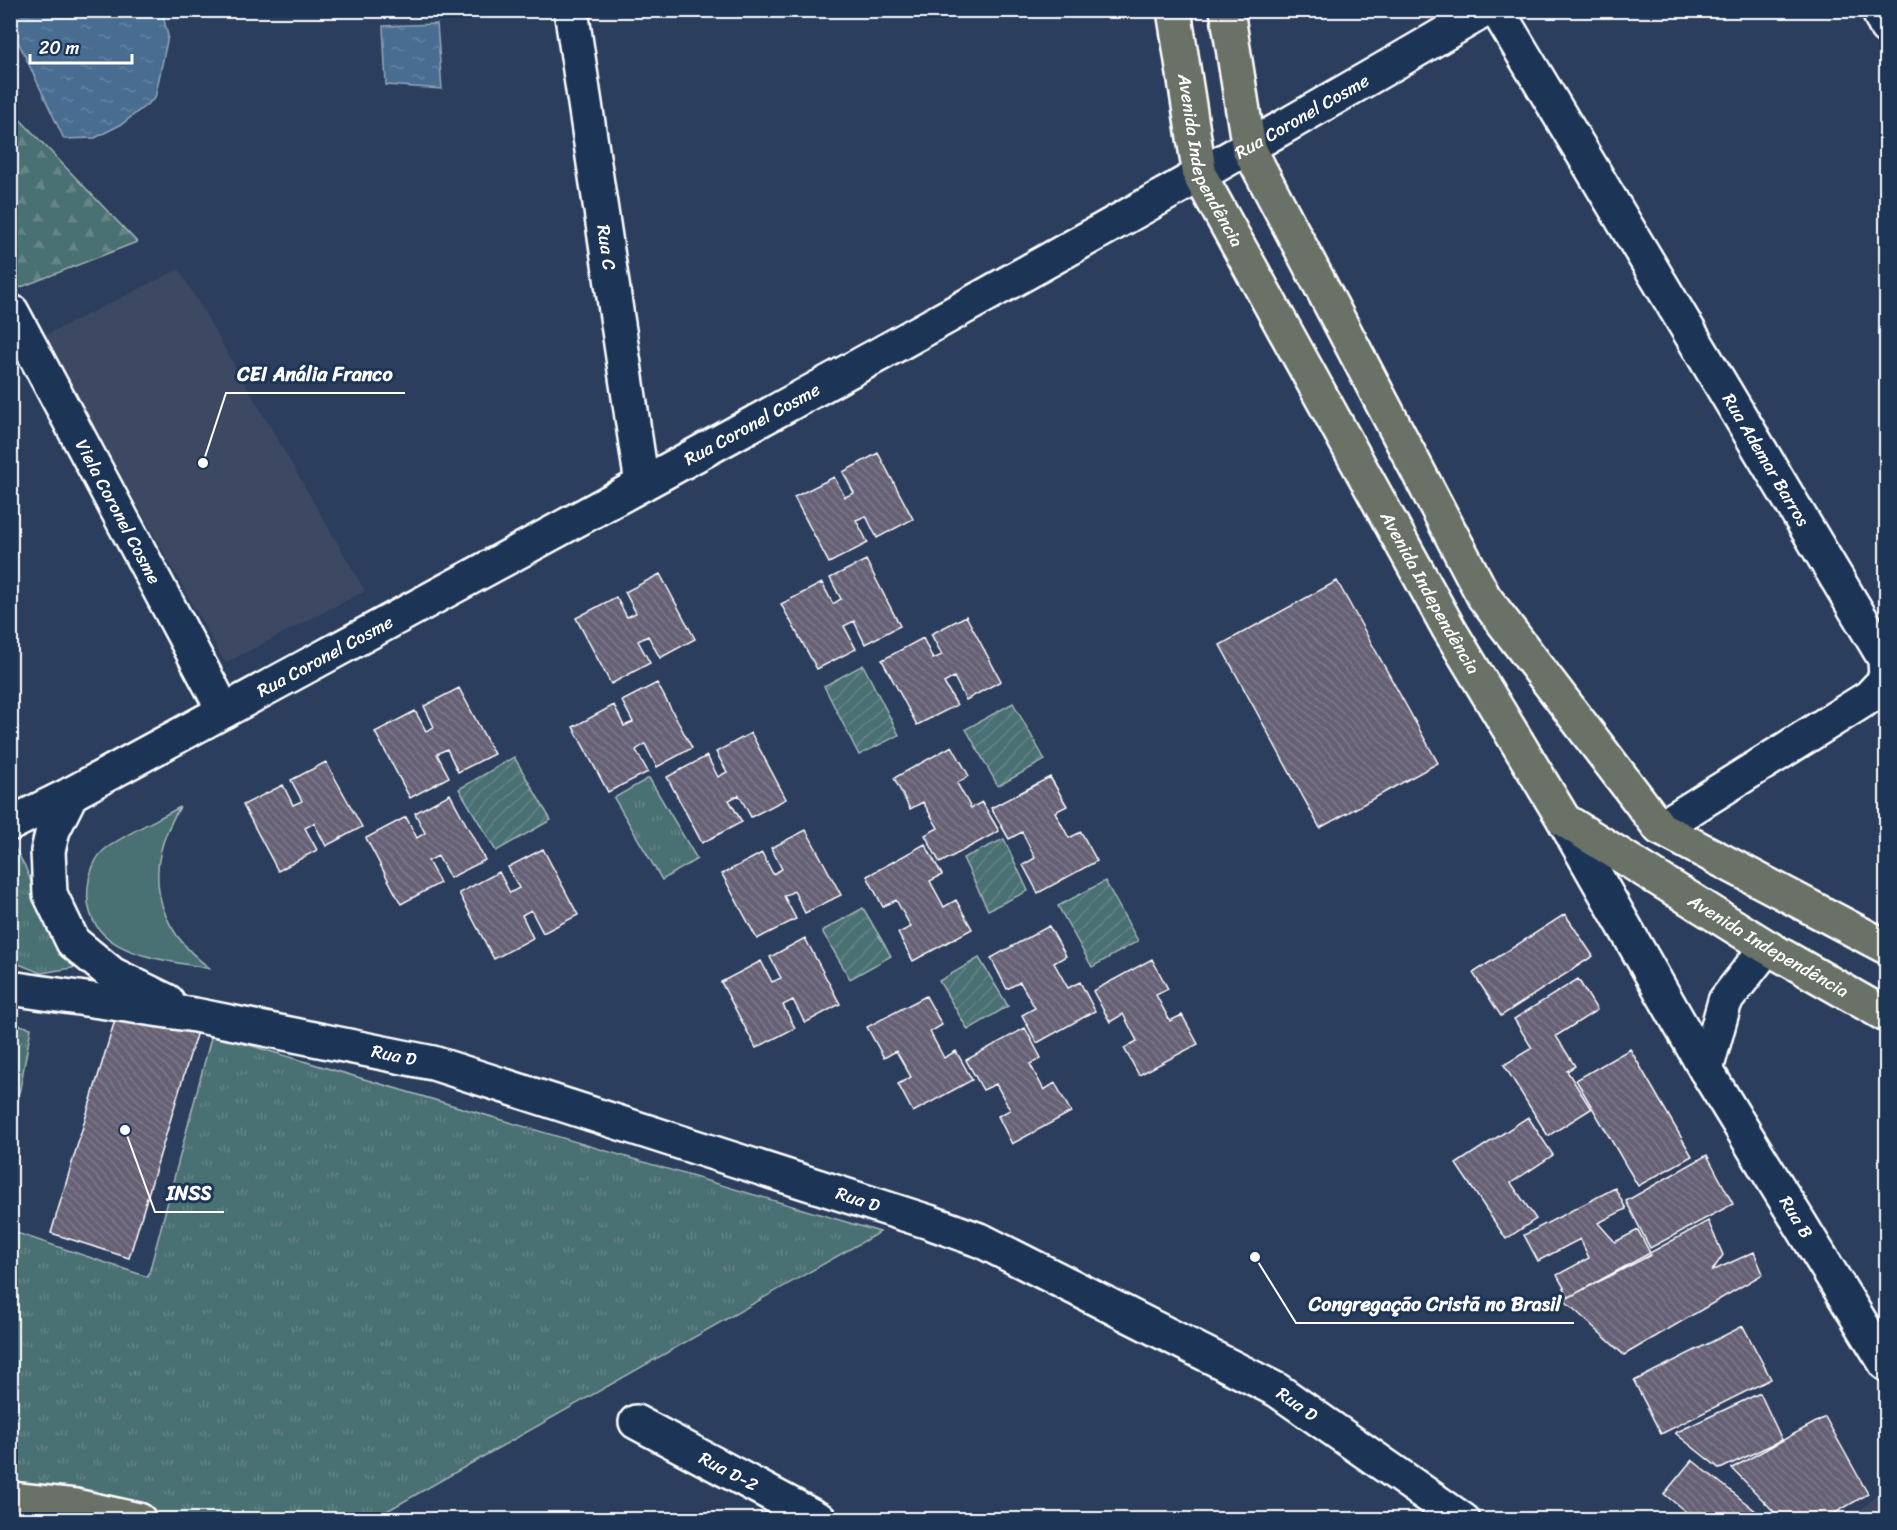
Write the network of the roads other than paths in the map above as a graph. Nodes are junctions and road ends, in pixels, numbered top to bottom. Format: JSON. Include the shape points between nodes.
{"nodes":[{"id":1,"x":571,"y":10,"type":"edge"},
{"id":2,"x":1174,"y":10,"type":"edge"},
{"id":3,"x":1227,"y":10,"type":"edge"},
{"id":4,"x":1485,"y":10,"type":"edge"},
{"id":5,"x":1497,"y":10,"type":"edge"},
{"id":6,"x":1878,"y":10,"type":"edge"},
{"id":7,"x":1887,"y":27,"type":"edge"},
{"id":8,"x":1249,"y":149,"type":"junction"},
{"id":9,"x":1200,"y":176,"type":"junction"},
{"id":10,"x":12,"y":312,"type":"edge"},
{"id":11,"x":642,"y":484,"type":"junction"},
{"id":12,"x":1484,"y":597,"type":"junction"},
{"id":13,"x":1449,"y":629,"type":"junction"},
{"id":14,"x":224,"y":711,"type":"junction"},
{"id":15,"x":71,"y":794,"type":"junction"},
{"id":16,"x":1564,"y":820,"type":"junction"},
{"id":17,"x":10,"y":824,"type":"edge"},
{"id":18,"x":1660,"y":828,"type":"junction"},
{"id":19,"x":1767,"y":947,"type":"junction"},
{"id":20,"x":1887,"y":947,"type":"edge"},
{"id":21,"x":10,"y":988,"type":"edge"},
{"id":22,"x":195,"y":1015,"type":"junction"},
{"id":23,"x":1887,"y":1015,"type":"edge"},
{"id":24,"x":1706,"y":1070,"type":"junction"},
{"id":25,"x":1887,"y":1364,"type":"edge"},
{"id":26,"x":636,"y":1422,"type":"dead end"},
{"id":27,"x":10,"y":1499,"type":"edge"},
{"id":28,"x":140,"y":1520,"type":"edge"},
{"id":29,"x":820,"y":1520,"type":"edge"},
{"id":30,"x":1463,"y":1520,"type":"edge"}],
"edges":[{"from":1,"to":11,"type":"street","name":"Rua C"},
{"from":2,"to":9,"type":"main road","name":"Avenida Independência"},
{"from":3,"to":8,"type":"main road","name":"Avenida Independência"},
{"from":4,"to":8,"type":"street","name":"Rua Coronel Cosme"},
{"from":5,"to":18,"type":"street","name":"Rua Ademar Barros","via":[[1885,659],[1886,680],[1869,697]]},
{"from":6,"to":7,"type":"street"},
{"from":8,"to":9,"type":"street","name":"Rua Coronel Cosme"},
{"from":8,"to":12,"type":"main road","name":"Avenida Independência"},
{"from":9,"to":11,"type":"street","name":"Rua Coronel Cosme"},
{"from":9,"to":13,"type":"main road","name":"Avenida Independência"},
{"from":10,"to":14,"type":"street","name":"Viela Coronel Cosme"},
{"from":11,"to":14,"type":"street","name":"Rua Coronel Cosme"},
{"from":12,"to":13,"type":"main road"},
{"from":12,"to":18,"type":"main road","name":"Avenida Independência"},
{"from":13,"to":16,"type":"main road","name":"Avenida Independência"},
{"from":14,"to":15,"type":"street","name":"Rua Coronel Cosme"},
{"from":15,"to":17,"type":"street","name":"Rua Coronel Cosme"},
{"from":15,"to":22,"type":"street","name":"Rua D","via":[[53,830],[48,851],[50,894],[73,942],[112,974]]},
{"from":16,"to":19,"type":"main road","name":"Avenida Independência"},
{"from":16,"to":24,"type":"street","name":"Rua B"},
{"from":18,"to":20,"type":"main road","name":"Avenida Independência"},
{"from":19,"to":23,"type":"main road","name":"Avenida Independência"},
{"from":19,"to":24,"type":"street","via":[[1725,1000]]},
{"from":21,"to":22,"type":"street","name":"Rua D"},
{"from":22,"to":30,"type":"street","name":"Rua D","via":[[433,1063],[982,1241],[1277,1390]]},
{"from":24,"to":25,"type":"street","name":"Rua B"},
{"from":26,"to":29,"type":"street","name":"Rua D-2"},
{"from":27,"to":28,"type":"main road","via":[[76,1506]]}]}
